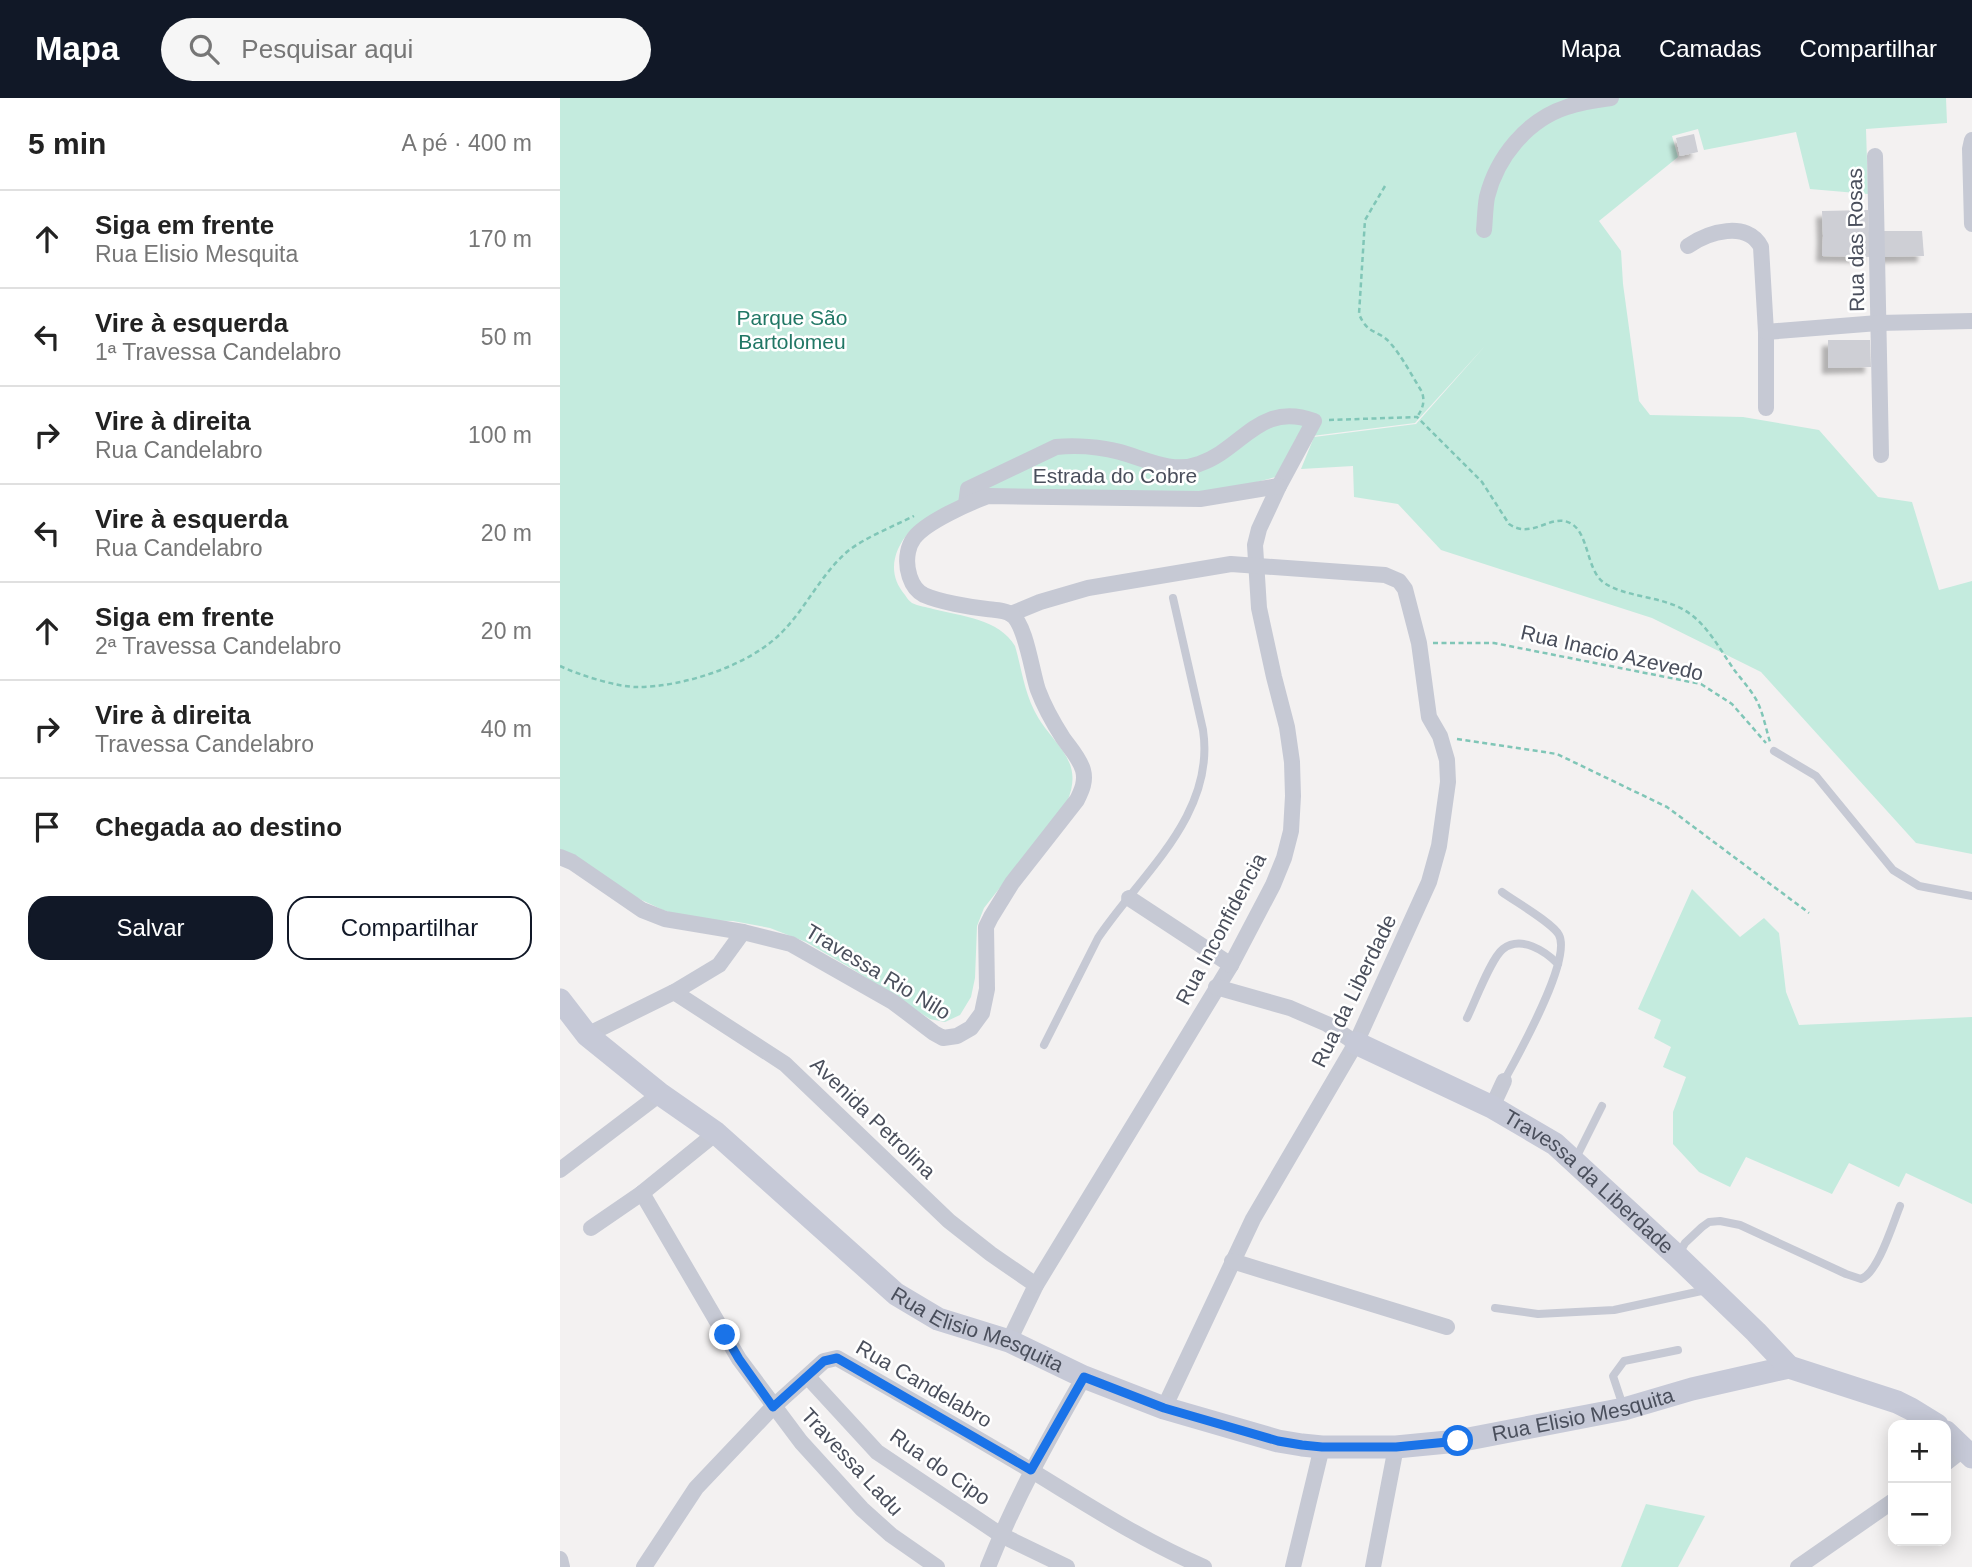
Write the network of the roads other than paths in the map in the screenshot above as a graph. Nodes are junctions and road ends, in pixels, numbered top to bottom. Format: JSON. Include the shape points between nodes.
{"nodes":[{"id":1,"x":1611,"y":98,"type":"edge"},
{"id":2,"x":1971,"y":145,"type":"edge"},
{"id":3,"x":1875,"y":156,"type":"dead end"},
{"id":4,"x":1972,"y":224,"type":"edge"},
{"id":5,"x":1484,"y":230,"type":"dead end"},
{"id":6,"x":1688,"y":246,"type":"dead end"},
{"id":7,"x":1972,"y":321,"type":"edge"},
{"id":8,"x":1878,"y":323,"type":"junction"},
{"id":9,"x":1766,"y":332,"type":"junction"},
{"id":10,"x":1766,"y":408,"type":"dead end"},
{"id":11,"x":1314,"y":421,"type":"joint"},
{"id":12,"x":1881,"y":455,"type":"dead end"},
{"id":13,"x":1279,"y":486,"type":"junction"},
{"id":14,"x":966,"y":505,"type":"junction"},
{"id":15,"x":1255,"y":565,"type":"junction"},
{"id":16,"x":1173,"y":598,"type":"dead end"},
{"id":17,"x":1012,"y":614,"type":"junction"},
{"id":18,"x":1773,"y":751,"type":"road end"},
{"id":19,"x":560,"y":857,"type":"edge"},
{"id":20,"x":1502,"y":892,"type":"dead end"},
{"id":21,"x":1972,"y":896,"type":"edge"},
{"id":22,"x":1129,"y":898,"type":"junction"},
{"id":23,"x":743,"y":932,"type":"junction"},
{"id":24,"x":1558,"y":964,"type":"junction"},
{"id":25,"x":1231,"y":965,"type":"junction"},
{"id":26,"x":1216,"y":987,"type":"junction"},
{"id":27,"x":674,"y":992,"type":"junction"},
{"id":28,"x":560,"y":1000,"type":"edge"},
{"id":29,"x":1467,"y":1018,"type":"dead end"},
{"id":30,"x":587,"y":1035,"type":"junction"},
{"id":31,"x":1356,"y":1043,"type":"junction"},
{"id":32,"x":1044,"y":1045,"type":"dead end"},
{"id":33,"x":1504,"y":1081,"type":"joint"},
{"id":34,"x":660,"y":1094,"type":"junction"},
{"id":35,"x":1602,"y":1106,"type":"dead end"},
{"id":36,"x":1492,"y":1107,"type":"junction"},
{"id":37,"x":716,"y":1133,"type":"junction"},
{"id":38,"x":1574,"y":1160,"type":"junction"},
{"id":39,"x":560,"y":1170,"type":"edge"},
{"id":40,"x":642,"y":1193,"type":"junction"},
{"id":41,"x":1900,"y":1206,"type":"dead end"},
{"id":42,"x":591,"y":1228,"type":"dead end"},
{"id":43,"x":1677,"y":1256,"type":"junction"},
{"id":44,"x":1232,"y":1261,"type":"junction"},
{"id":45,"x":1036,"y":1285,"type":"junction"},
{"id":46,"x":1711,"y":1289,"type":"junction"},
{"id":47,"x":1495,"y":1308,"type":"dead end"},
{"id":48,"x":1447,"y":1327,"type":"dead end"},
{"id":49,"x":1009,"y":1341,"type":"junction"},
{"id":50,"x":1678,"y":1350,"type":"dead end"},
{"id":51,"x":1789,"y":1367,"type":"junction"},
{"id":52,"x":808,"y":1377,"type":"junction"},
{"id":53,"x":1084,"y":1377,"type":"junction"},
{"id":54,"x":773,"y":1407,"type":"junction"},
{"id":55,"x":1164,"y":1408,"type":"junction"},
{"id":56,"x":1624,"y":1409,"type":"junction"},
{"id":57,"x":1929,"y":1420,"type":"edge"},
{"id":58,"x":1951,"y":1440,"type":"edge"},
{"id":59,"x":1322,"y":1447,"type":"junction"},
{"id":60,"x":1396,"y":1447,"type":"junction"},
{"id":61,"x":1961,"y":1457,"type":"edge"},
{"id":62,"x":1031,"y":1470,"type":"junction"},
{"id":63,"x":1888,"y":1504,"type":"edge"},
{"id":64,"x":1001,"y":1535,"type":"junction"},
{"id":65,"x":560,"y":1559,"type":"edge"},
{"id":66,"x":561,"y":1567,"type":"edge"},
{"id":67,"x":644,"y":1567,"type":"edge"},
{"id":68,"x":937,"y":1567,"type":"edge"},
{"id":69,"x":989,"y":1567,"type":"edge"},
{"id":70,"x":1067,"y":1567,"type":"edge"},
{"id":71,"x":1204,"y":1567,"type":"edge"},
{"id":72,"x":1293,"y":1567,"type":"edge"},
{"id":73,"x":1373,"y":1567,"type":"edge"},
{"id":74,"x":1798,"y":1567,"type":"edge"}],
"edges":[{"from":1,"to":5,"type":"street","via":[[1566,107],[1535,123],[1515,143],[1493,179]]},
{"from":2,"to":4,"type":"street"},
{"from":3,"to":8,"type":"street","name":"Rua das Rosas"},
{"from":6,"to":9,"type":"street","via":[[1705,236],[1729,231],[1749,233],[1757,239]]},
{"from":7,"to":8,"type":"street"},
{"from":8,"to":9,"type":"street"},
{"from":8,"to":12,"type":"street","name":"Rua das Rosas"},
{"from":9,"to":10,"type":"street"},
{"from":11,"to":13,"type":"street","name":"Rua Inconfidencia"},
{"from":11,"to":14,"type":"street","name":"Estrada do Cobre","via":[[1273,418],[1219,455],[1181,467],[1118,452],[1056,447],[968,489]]},
{"from":13,"to":14,"type":"street","name":"Estrada do Cobre","via":[[1200,499],[988,496]]},
{"from":13,"to":15,"type":"street","name":"Rua Inconfidencia","via":[[1259,529]]},
{"from":14,"to":17,"type":"street","via":[[912,540],[907,556],[913,586],[933,597]]},
{"from":15,"to":17,"type":"street","via":[[1205,567],[1088,588]]},
{"from":15,"to":25,"type":"street","name":"Rua Inconfidencia","via":[[1259,608],[1292,762],[1291,831],[1273,885]]},
{"from":15,"to":31,"type":"street","name":"Rua da Liberdade","via":[[1385,575],[1399,581],[1419,643],[1429,717],[1447,761],[1439,846],[1429,882]]},
{"from":16,"to":22,"type":"lane","via":[[1206,747],[1200,785],[1180,828]]},
{"from":17,"to":23,"type":"street","name":"Travessa Rio Nilo","via":[[1040,695],[1081,765],[1084,785],[1012,883],[986,927],[987,989],[982,1013],[971,1028],[943,1038],[893,1002],[792,944]]},
{"from":18,"to":21,"type":"lane","via":[[1816,776],[1893,870],[1919,886]]},
{"from":19,"to":23,"type":"street","name":"Travessa Rio Nilo","via":[[642,910]]},
{"from":20,"to":24,"type":"lane","via":[[1559,933]]},
{"from":22,"to":25,"type":"street"},
{"from":22,"to":32,"type":"lane","via":[[1098,939]]},
{"from":23,"to":27,"type":"street","via":[[719,965]]},
{"from":24,"to":29,"type":"lane","via":[[1525,944],[1503,948]]},
{"from":24,"to":33,"type":"lane"},
{"from":25,"to":26,"type":"street","name":"Rua Inconfidencia"},
{"from":26,"to":31,"type":"street","via":[[1290,1008]]},
{"from":26,"to":45,"type":"street","name":"Rua Inconfidencia"},
{"from":27,"to":30,"type":"street"},
{"from":27,"to":45,"type":"street","name":"Avenida Petrolina","via":[[785,1064],[949,1220]]},
{"from":28,"to":30,"type":"street","name":"Rua Elisio Mesquita"},
{"from":30,"to":34,"type":"street","name":"Rua Elisio Mesquita"},
{"from":31,"to":36,"type":"street","name":"Travessa da Liberdade"},
{"from":31,"to":44,"type":"street","name":"Rua da Liberdade"},
{"from":33,"to":36,"type":"street"},
{"from":34,"to":37,"type":"street","name":"Rua Elisio Mesquita"},
{"from":34,"to":39,"type":"street"},
{"from":35,"to":38,"type":"lane"},
{"from":36,"to":38,"type":"street","name":"Travessa da Liberdade"},
{"from":37,"to":40,"type":"street"},
{"from":37,"to":49,"type":"street","name":"Rua Elisio Mesquita","via":[[896,1294],[938,1320]]},
{"from":38,"to":43,"type":"street","name":"Travessa da Liberdade"},
{"from":40,"to":42,"type":"street"},
{"from":40,"to":54,"type":"street","name":"Travessa Ladu","via":[[739,1359]]},
{"from":41,"to":43,"type":"lane","via":[[1870,1274],[1861,1279],[1720,1220],[1702,1227]]},
{"from":43,"to":46,"type":"street","name":"Travessa da Liberdade"},
{"from":44,"to":48,"type":"street"},
{"from":44,"to":55,"type":"street","name":"Rua da Liberdade"},
{"from":45,"to":49,"type":"street","name":"Rua Inconfidencia"},
{"from":46,"to":47,"type":"lane","via":[[1614,1310],[1538,1314]]},
{"from":46,"to":51,"type":"street","name":"Travessa da Liberdade"},
{"from":49,"to":53,"type":"street","name":"Rua Elisio Mesquita"},
{"from":50,"to":56,"type":"lane","via":[[1624,1361],[1613,1376]]},
{"from":51,"to":56,"type":"street","name":"Rua Elisio Mesquita"},
{"from":51,"to":57,"type":"street","via":[[1897,1402]]},
{"from":52,"to":54,"type":"street"},
{"from":52,"to":62,"type":"street","name":"Rua Candelabro","via":[[824,1361],[837,1358]]},
{"from":52,"to":64,"type":"street","name":"Rua do Cipo","via":[[877,1452]]},
{"from":53,"to":55,"type":"street","name":"Rua Elisio Mesquita"},
{"from":53,"to":62,"type":"street"},
{"from":54,"to":67,"type":"street","via":[[691,1494]]},
{"from":54,"to":68,"type":"street","name":"Travessa Ladu","via":[[862,1509]]},
{"from":55,"to":59,"type":"street","name":"Rua Elisio Mesquita","via":[[1278,1441]]},
{"from":56,"to":60,"type":"street","name":"Rua Elisio Mesquita","via":[[1458,1441]]},
{"from":58,"to":61,"type":"street"},
{"from":59,"to":60,"type":"street","name":"Rua Elisio Mesquita"},
{"from":59,"to":72,"type":"street"},
{"from":60,"to":73,"type":"street"},
{"from":62,"to":64,"type":"street"},
{"from":62,"to":71,"type":"street","name":"Rua Candelabro","via":[[1120,1525]]},
{"from":63,"to":74,"type":"street"},
{"from":64,"to":69,"type":"street"},
{"from":64,"to":70,"type":"street","name":"Rua do Cipo"},
{"from":65,"to":66,"type":"street"}]}
